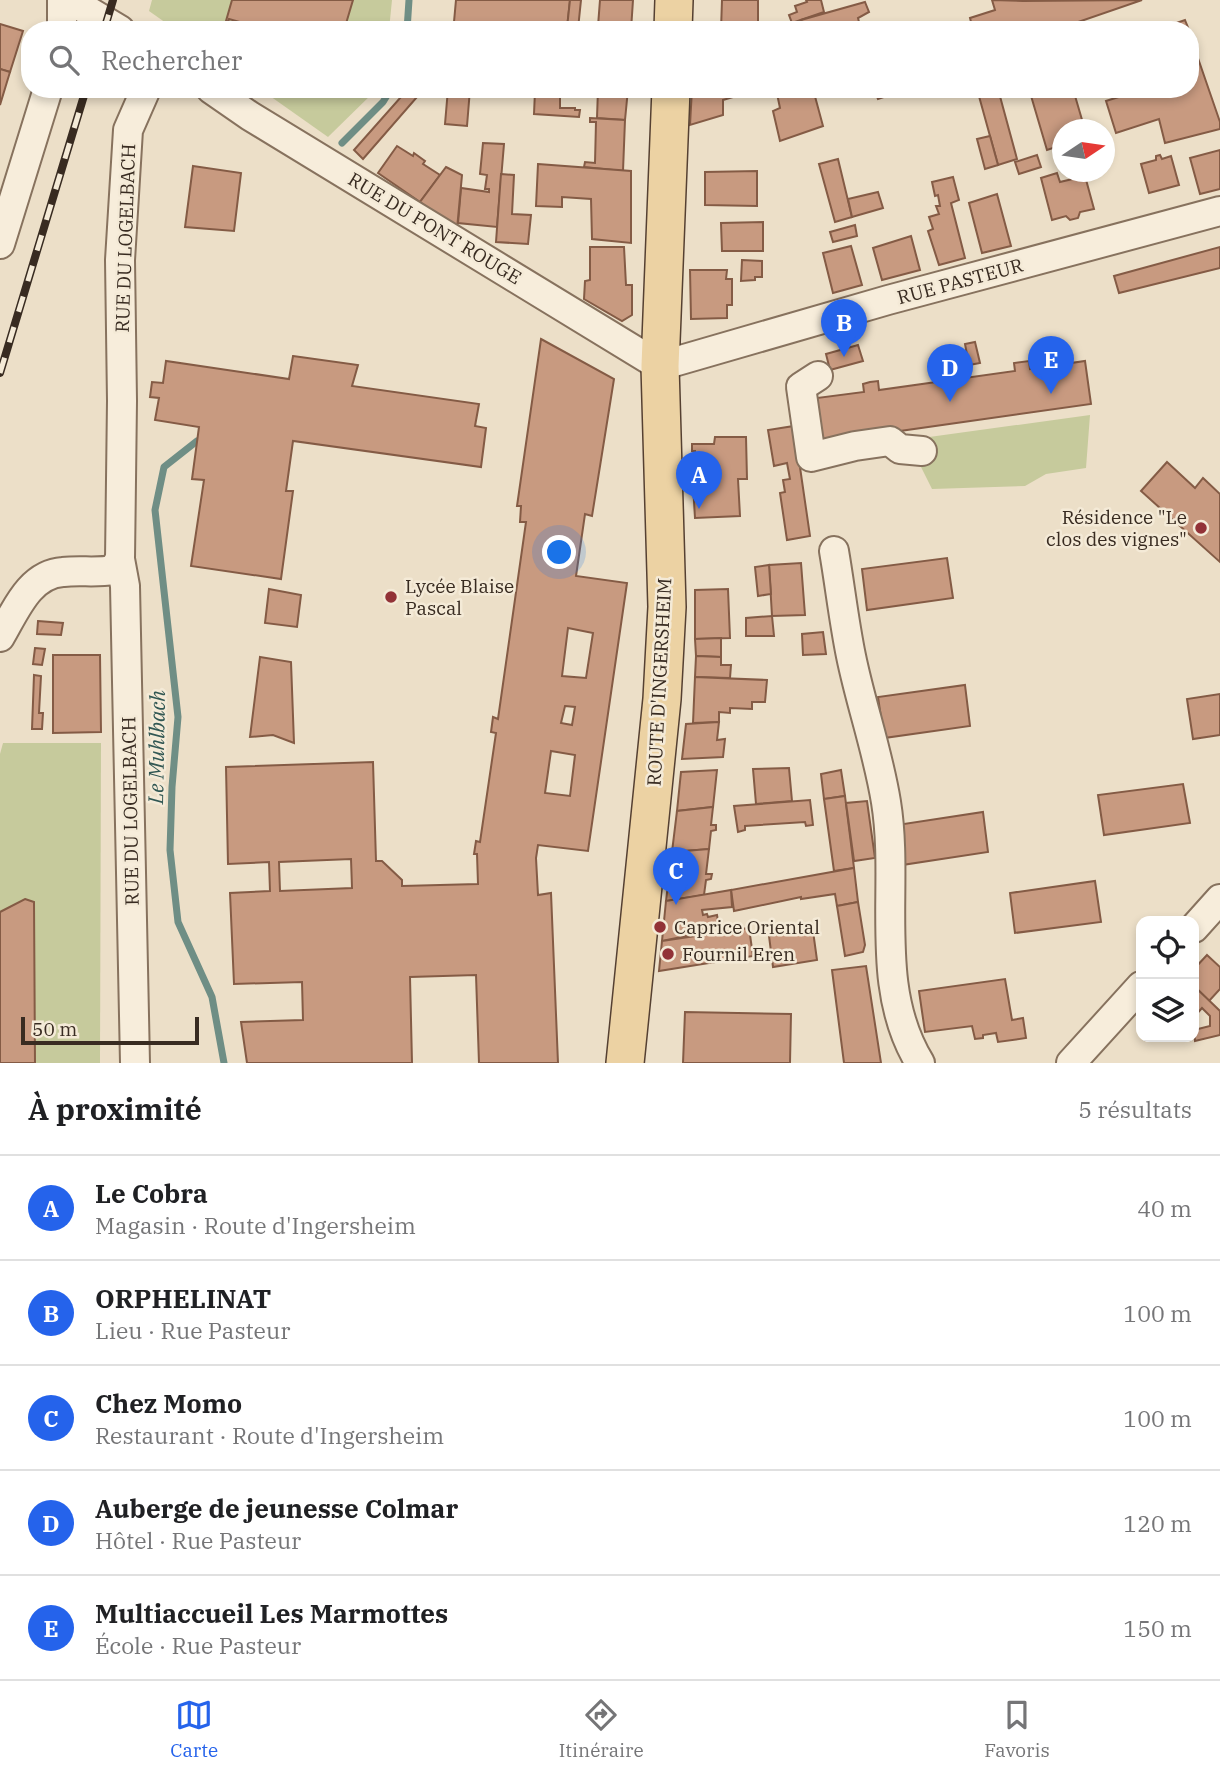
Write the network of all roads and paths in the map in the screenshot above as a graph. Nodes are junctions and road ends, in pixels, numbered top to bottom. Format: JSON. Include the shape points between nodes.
{"nodes":[{"id":1,"x":62,"y":0,"type":"edge"},
{"id":2,"x":70,"y":0,"type":"edge"},
{"id":3,"x":674,"y":0,"type":"edge"},
{"id":4,"x":62,"y":21,"type":"edge"},
{"id":5,"x":105,"y":21,"type":"edge"},
{"id":6,"x":673,"y":21,"type":"edge"},
{"id":7,"x":45,"y":98,"type":"edge"},
{"id":8,"x":142,"y":98,"type":"edge"},
{"id":9,"x":224,"y":98,"type":"edge"},
{"id":10,"x":671,"y":98,"type":"edge"},
{"id":11,"x":1220,"y":211,"type":"edge"},
{"id":12,"x":0,"y":244,"type":"edge"},
{"id":13,"x":660,"y":366,"type":"junction"},
{"id":14,"x":818,"y":376,"type":"dead end"},
{"id":15,"x":922,"y":451,"type":"dead end"},
{"id":16,"x":834,"y":551,"type":"dead end"},
{"id":17,"x":120,"y":559,"type":"junction"},
{"id":18,"x":0,"y":637,"type":"edge"},
{"id":19,"x":1220,"y":899,"type":"edge"},
{"id":20,"x":1199,"y":922,"type":"edge"},
{"id":21,"x":1136,"y":992,"type":"edge"},
{"id":22,"x":135,"y":1063,"type":"edge"},
{"id":23,"x":625,"y":1063,"type":"edge"},
{"id":24,"x":920,"y":1063,"type":"edge"},
{"id":25,"x":1071,"y":1063,"type":"edge"}],
"edges":[{"from":1,"to":4,"type":"street"},
{"from":2,"to":5,"type":"street"},
{"from":3,"to":6,"type":"main road"},
{"from":7,"to":12,"type":"street"},
{"from":8,"to":17,"type":"street","name":"RUE DU LOGELBACH","via":[[128,130],[120,260]]},
{"from":9,"to":13,"type":"street","name":"RUE DU PONT ROUGE"},
{"from":10,"to":13,"type":"main road","name":"ROUTE D'INGERSHEIM"},
{"from":11,"to":13,"type":"street","name":"RUE PASTEUR"},
{"from":13,"to":23,"type":"main road","name":"ROUTE D'INGERSHEIM","via":[[667,607]]},
{"from":14,"to":15,"type":"street","via":[[801,387],[811,457],[890,441],[900,449]]},
{"from":16,"to":24,"type":"street","via":[[851,657],[886,803],[890,964],[908,1044]]},
{"from":17,"to":18,"type":"street","via":[[113,570],[43,577],[30,588]]},
{"from":17,"to":22,"type":"street","name":"RUE DU LOGELBACH","via":[[125,586]]},
{"from":19,"to":20,"type":"street"},
{"from":21,"to":25,"type":"street"}]}
